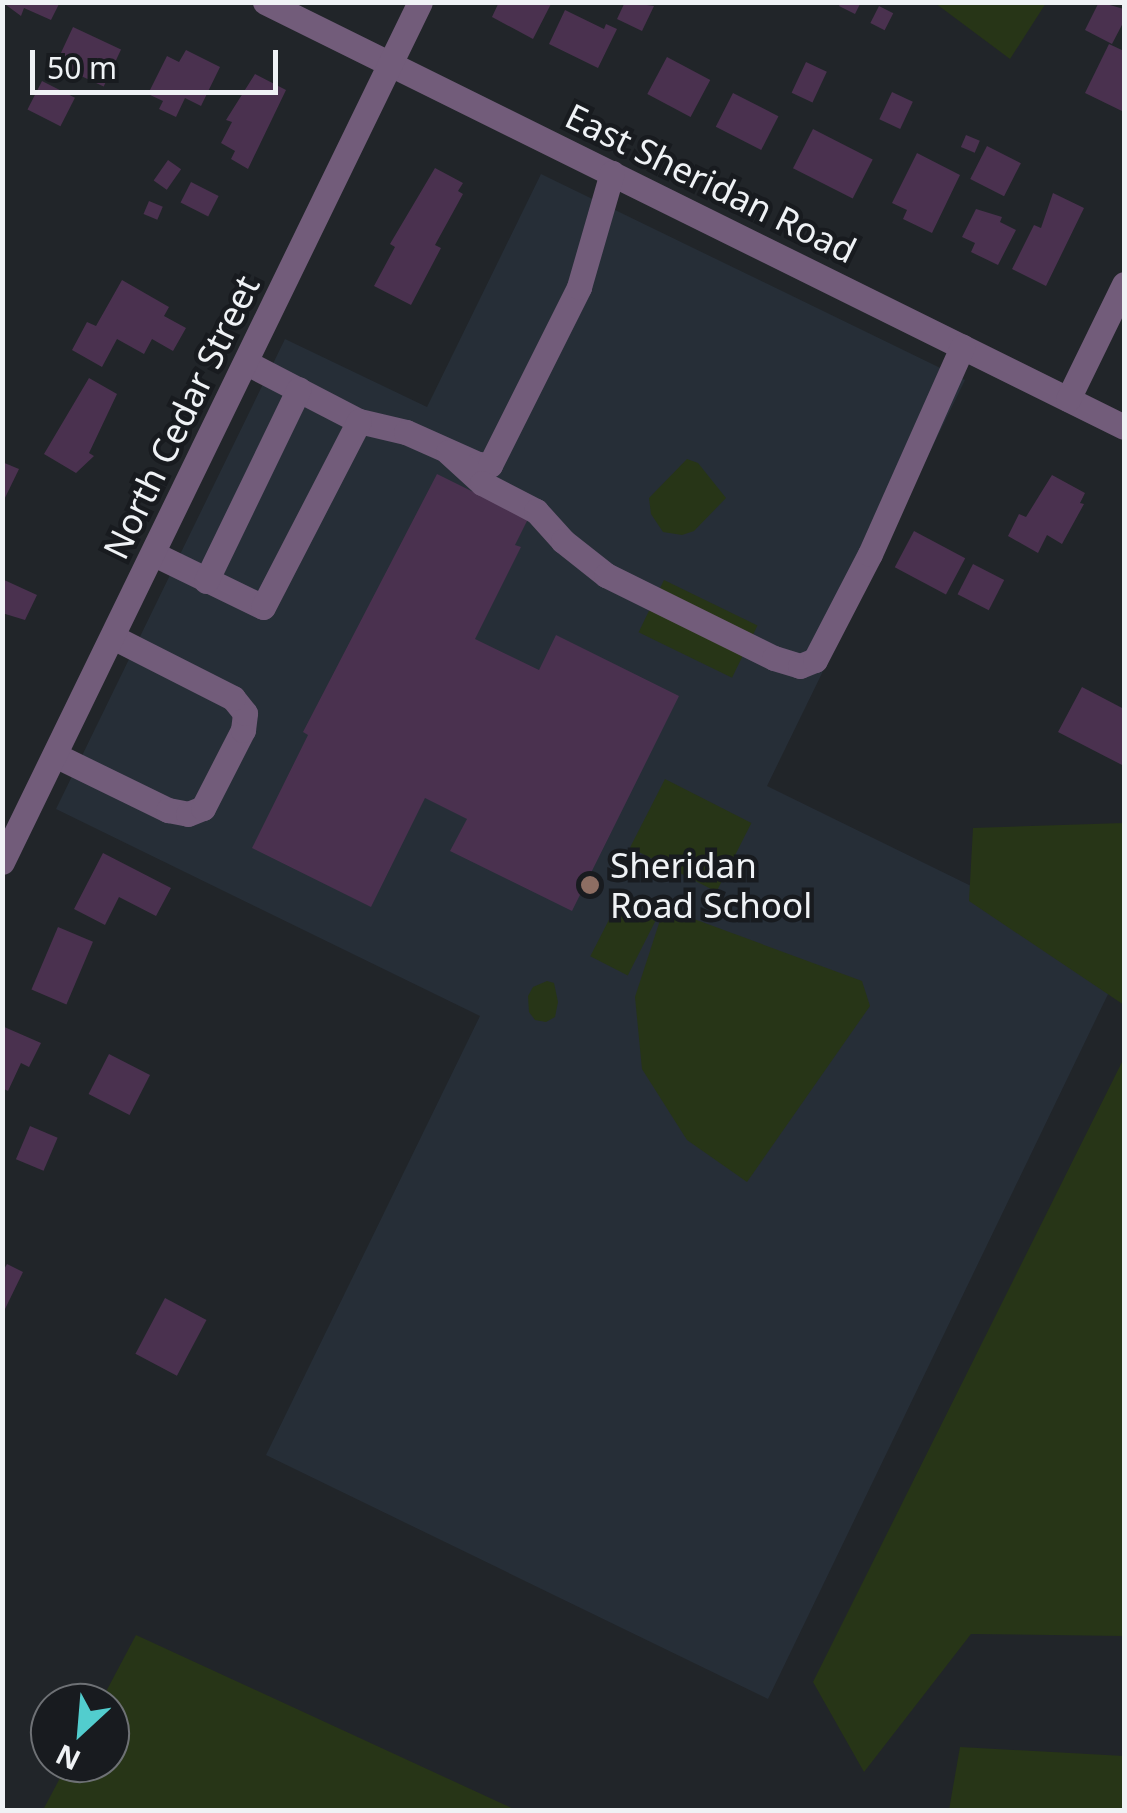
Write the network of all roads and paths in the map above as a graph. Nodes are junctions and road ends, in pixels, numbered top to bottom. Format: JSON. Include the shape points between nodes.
{"nodes":[{"id":1,"x":266,"y":2,"type":"edge"},
{"id":2,"x":420,"y":2,"type":"edge"},
{"id":3,"x":390,"y":64,"type":"junction"},
{"id":4,"x":612,"y":173,"type":"junction"},
{"id":5,"x":1124,"y":284,"type":"edge"},
{"id":6,"x":962,"y":347,"type":"junction"},
{"id":7,"x":247,"y":364,"type":"junction"},
{"id":8,"x":298,"y":389,"type":"junction"},
{"id":9,"x":1068,"y":399,"type":"junction"},
{"id":10,"x":359,"y":420,"type":"junction"},
{"id":11,"x":1124,"y":427,"type":"edge"},
{"id":12,"x":448,"y":452,"type":"junction"},
{"id":13,"x":154,"y":554,"type":"junction"},
{"id":14,"x":206,"y":581,"type":"junction"},
{"id":15,"x":113,"y":637,"type":"junction"},
{"id":16,"x":55,"y":754,"type":"junction"},
{"id":17,"x":2,"y":862,"type":"edge"}],
"edges":[{"from":1,"to":3,"type":"street","name":"East Sheridan Road"},
{"from":2,"to":3,"type":"street","name":"North Cedar Street"},
{"from":3,"to":4,"type":"street","name":"East Sheridan Road"},
{"from":3,"to":7,"type":"street","name":"North Cedar Street"},
{"from":4,"to":6,"type":"street","name":"East Sheridan Road"},
{"from":4,"to":12,"type":"street","via":[[579,287],[496,458],[478,464]]},
{"from":5,"to":9,"type":"street"},
{"from":6,"to":9,"type":"street","name":"East Sheridan Road"},
{"from":6,"to":12,"type":"street","via":[[861,572],[816,660],[800,666],[606,575],[536,510],[482,484]]},
{"from":7,"to":8,"type":"street"},
{"from":7,"to":13,"type":"street","name":"North Cedar Street"},
{"from":8,"to":10,"type":"street"},
{"from":8,"to":14,"type":"street"},
{"from":9,"to":11,"type":"street","name":"East Sheridan Road"},
{"from":10,"to":12,"type":"street"},
{"from":10,"to":14,"type":"street","via":[[268,602],[256,606]]},
{"from":13,"to":14,"type":"street"},
{"from":13,"to":15,"type":"street","name":"North Cedar Street"},
{"from":15,"to":16,"type":"street","name":"North Cedar Street"},
{"from":15,"to":16,"type":"street","via":[[233,698],[245,713],[243,730],[203,808],[188,814]]},
{"from":16,"to":17,"type":"street","name":"North Cedar Street"}]}
